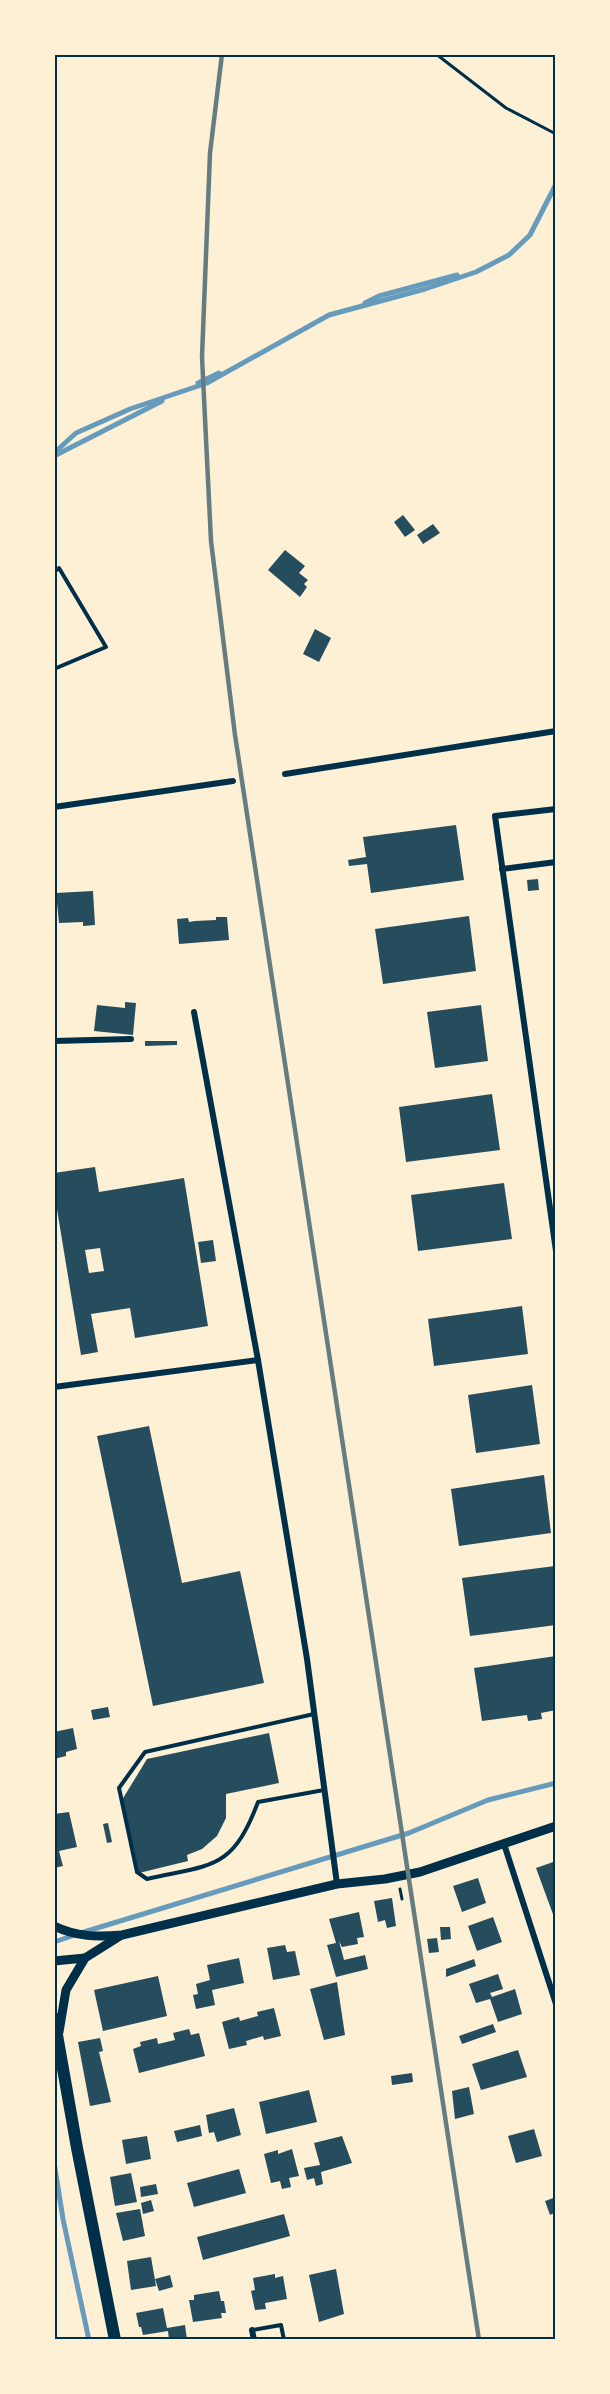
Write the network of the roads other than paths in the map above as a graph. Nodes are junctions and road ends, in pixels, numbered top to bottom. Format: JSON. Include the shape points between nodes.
{"nodes":[{"id":1,"x":54,"y":572,"type":"edge"},
{"id":2,"x":54,"y":669,"type":"edge"},
{"id":3,"x":556,"y":731,"type":"edge"},
{"id":4,"x":285,"y":774,"type":"dead end"},
{"id":5,"x":233,"y":781,"type":"dead end"},
{"id":6,"x":54,"y":807,"type":"edge"},
{"id":7,"x":556,"y":809,"type":"edge"},
{"id":8,"x":556,"y":862,"type":"edge"},
{"id":9,"x":502,"y":869,"type":"junction"},
{"id":10,"x":194,"y":1012,"type":"dead end"},
{"id":11,"x":131,"y":1039,"type":"dead end"},
{"id":12,"x":54,"y":1041,"type":"edge"},
{"id":13,"x":556,"y":1251,"type":"edge"},
{"id":14,"x":258,"y":1360,"type":"junction"},
{"id":15,"x":54,"y":1387,"type":"edge"},
{"id":16,"x":314,"y":1714,"type":"junction"},
{"id":17,"x":324,"y":1790,"type":"junction"},
{"id":18,"x":556,"y":1826,"type":"edge"},
{"id":19,"x":504,"y":1844,"type":"junction"},
{"id":20,"x":337,"y":1884,"type":"junction"},
{"id":21,"x":54,"y":1926,"type":"edge"},
{"id":22,"x":122,"y":1935,"type":"junction"},
{"id":23,"x":85,"y":1958,"type":"junction"},
{"id":24,"x":54,"y":1961,"type":"edge"},
{"id":25,"x":556,"y":2004,"type":"edge"},
{"id":26,"x":54,"y":2018,"type":"edge"},
{"id":27,"x":58,"y":2037,"type":"junction"},
{"id":28,"x":252,"y":2330,"type":"joint"},
{"id":29,"x":116,"y":2340,"type":"edge"},
{"id":30,"x":254,"y":2340,"type":"edge"},
{"id":31,"x":284,"y":2340,"type":"edge"}],
"edges":[{"from":1,"to":2,"type":"lane","via":[[59,568],[106,647]]},
{"from":3,"to":4,"type":"street"},
{"from":5,"to":6,"type":"street"},
{"from":7,"to":9,"type":"street","via":[[495,816]]},
{"from":8,"to":9,"type":"street"},
{"from":9,"to":13,"type":"street"},
{"from":10,"to":14,"type":"street"},
{"from":11,"to":12,"type":"street"},
{"from":14,"to":15,"type":"street"},
{"from":14,"to":16,"type":"street"},
{"from":16,"to":17,"type":"street"},
{"from":16,"to":17,"type":"lane","via":[[145,1752],[119,1788],[137,1872],[147,1879],[217,1862],[241,1841],[258,1802]]},
{"from":17,"to":20,"type":"street"},
{"from":18,"to":19,"type":"street"},
{"from":19,"to":20,"type":"street","via":[[414,1873]]},
{"from":19,"to":25,"type":"street"},
{"from":20,"to":22,"type":"street"},
{"from":21,"to":22,"type":"street","via":[[71,1934]]},
{"from":22,"to":23,"type":"street"},
{"from":23,"to":24,"type":"street"},
{"from":23,"to":27,"type":"street","via":[[66,1989]]},
{"from":26,"to":27,"type":"main road"},
{"from":27,"to":29,"type":"main road"},
{"from":28,"to":30,"type":"street"},
{"from":28,"to":31,"type":"lane","via":[[281,2325]]}]}
